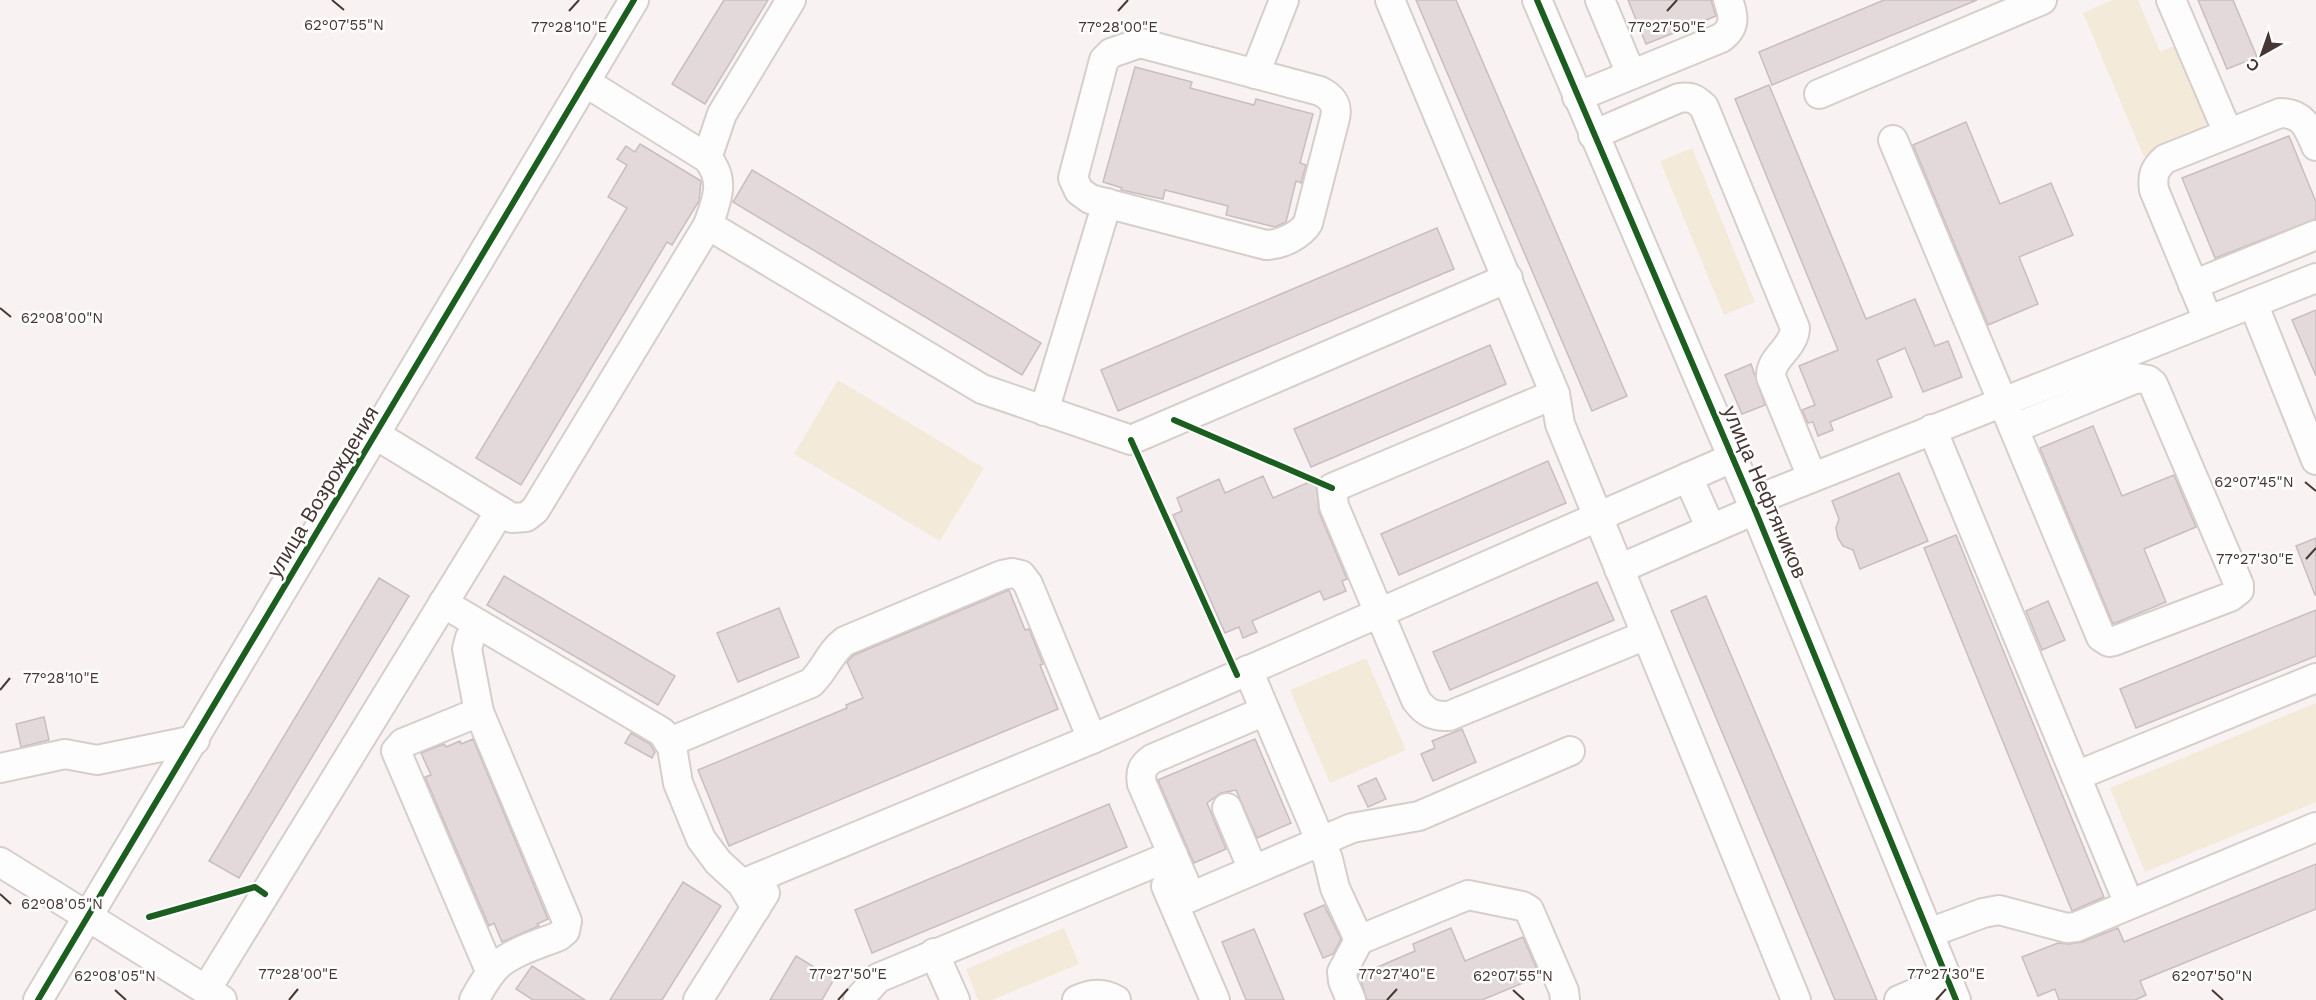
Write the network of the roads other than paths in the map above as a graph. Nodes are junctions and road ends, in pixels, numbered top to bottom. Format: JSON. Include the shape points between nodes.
{"nodes":[{"id":1,"x":634,"y":0,"type":"edge"},
{"id":2,"x":791,"y":0,"type":"edge"},
{"id":3,"x":1284,"y":0,"type":"edge"},
{"id":4,"x":1390,"y":0,"type":"edge"},
{"id":5,"x":1537,"y":0,"type":"edge"},
{"id":6,"x":1600,"y":0,"type":"edge"},
{"id":7,"x":2042,"y":0,"type":"edge"},
{"id":8,"x":2171,"y":0,"type":"edge"},
{"id":9,"x":1734,"y":2,"type":"edge"},
{"id":10,"x":1255,"y":74,"type":"junction"},
{"id":11,"x":1631,"y":74,"type":"junction"},
{"id":12,"x":585,"y":82,"type":"junction"},
{"id":13,"x":1819,"y":94,"type":"dead end"},
{"id":14,"x":1577,"y":97,"type":"junction"},
{"id":15,"x":2228,"y":133,"type":"junction"},
{"id":16,"x":1593,"y":135,"type":"junction"},
{"id":17,"x":1893,"y":141,"type":"dead end"},
{"id":18,"x":2316,"y":146,"type":"edge"},
{"id":19,"x":706,"y":158,"type":"junction"},
{"id":20,"x":1107,"y":203,"type":"junction"},
{"id":21,"x":708,"y":225,"type":"junction"},
{"id":22,"x":2316,"y":235,"type":"edge"},
{"id":23,"x":2316,"y":278,"type":"edge"},
{"id":24,"x":1508,"y":279,"type":"junction"},
{"id":25,"x":2193,"y":285,"type":"junction"},
{"id":26,"x":2253,"y":303,"type":"junction"},
{"id":27,"x":2208,"y":320,"type":"junction"},
{"id":28,"x":1555,"y":394,"type":"junction"},
{"id":29,"x":2004,"y":402,"type":"junction"},
{"id":30,"x":1044,"y":411,"type":"junction"},
{"id":31,"x":2015,"y":428,"type":"junction"},
{"id":32,"x":1932,"y":429,"type":"junction"},
{"id":33,"x":376,"y":435,"type":"junction"},
{"id":34,"x":1732,"y":458,"type":"junction"},
{"id":35,"x":2316,"y":460,"type":"edge"},
{"id":36,"x":1688,"y":477,"type":"junction"},
{"id":37,"x":1812,"y":477,"type":"junction"},
{"id":38,"x":1753,"y":506,"type":"junction"},
{"id":39,"x":500,"y":511,"type":"junction"},
{"id":40,"x":1598,"y":517,"type":"junction"},
{"id":41,"x":1711,"y":529,"type":"junction"},
{"id":42,"x":1619,"y":569,"type":"junction"},
{"id":43,"x":443,"y":603,"type":"junction"},
{"id":44,"x":1378,"y":612,"type":"junction"},
{"id":45,"x":478,"y":624,"type":"junction"},
{"id":46,"x":1646,"y":635,"type":"junction"},
{"id":47,"x":1248,"y":670,"type":"junction"},
{"id":48,"x":2316,"y":678,"type":"edge"},
{"id":49,"x":1265,"y":711,"type":"junction"},
{"id":50,"x":479,"y":712,"type":"junction"},
{"id":51,"x":195,"y":740,"type":"junction"},
{"id":52,"x":1092,"y":740,"type":"junction"},
{"id":53,"x":670,"y":742,"type":"junction"},
{"id":54,"x":1570,"y":751,"type":"dead end"},
{"id":55,"x":0,"y":768,"type":"edge"},
{"id":56,"x":2076,"y":776,"type":"junction"},
{"id":57,"x":1227,"y":808,"type":"dead end"},
{"id":58,"x":2316,"y":827,"type":"edge"},
{"id":59,"x":1320,"y":841,"type":"junction"},
{"id":60,"x":1164,"y":859,"type":"junction"},
{"id":61,"x":0,"y":862,"type":"edge"},
{"id":62,"x":1253,"y":870,"type":"junction"},
{"id":63,"x":749,"y":896,"type":"junction"},
{"id":64,"x":1182,"y":900,"type":"junction"},
{"id":65,"x":2129,"y":904,"type":"junction"},
{"id":66,"x":88,"y":916,"type":"junction"},
{"id":67,"x":1929,"y":933,"type":"junction"},
{"id":68,"x":1359,"y":940,"type":"junction"},
{"id":69,"x":934,"y":952,"type":"junction"},
{"id":70,"x":491,"y":973,"type":"junction"},
{"id":71,"x":1952,"y":990,"type":"edge"},
{"id":72,"x":214,"y":995,"type":"edge"},
{"id":73,"x":38,"y":1000,"type":"edge"},
{"id":74,"x":474,"y":1000,"type":"edge"},
{"id":75,"x":698,"y":1000,"type":"edge"},
{"id":76,"x":858,"y":1000,"type":"edge"},
{"id":77,"x":955,"y":1000,"type":"edge"},
{"id":78,"x":1077,"y":1000,"type":"edge"},
{"id":79,"x":1116,"y":1000,"type":"edge"},
{"id":80,"x":1215,"y":1000,"type":"edge"},
{"id":81,"x":1351,"y":1000,"type":"edge"},
{"id":82,"x":1565,"y":1000,"type":"edge"},
{"id":83,"x":1796,"y":1000,"type":"edge"},
{"id":84,"x":1899,"y":1000,"type":"edge"}],
"edges":[{"from":1,"to":12,"type":"street","name":"улица Возрождения"},
{"from":2,"to":19,"type":"street","via":[[722,114]]},
{"from":3,"to":10,"type":"street"},
{"from":4,"to":24,"type":"street"},
{"from":5,"to":14,"type":"street","name":"улица Нефтяников"},
{"from":6,"to":11,"type":"street"},
{"from":7,"to":13,"type":"street"},
{"from":8,"to":15,"type":"street"},
{"from":9,"to":11,"type":"street","via":[[1733,24],[1721,38]]},
{"from":10,"to":20,"type":"street","via":[[1140,44],[1107,56],[1073,178],[1083,195]]},
{"from":10,"to":20,"type":"street","via":[[1320,91],[1335,105],[1308,223],[1302,231],[1266,245]]},
{"from":11,"to":14,"type":"street"},
{"from":12,"to":19,"type":"street"},
{"from":12,"to":33,"type":"street","name":"улица Возрождения"},
{"from":14,"to":16,"type":"street","name":"улица Нефтяников"},
{"from":15,"to":18,"type":"street","via":[[2280,113],[2291,113],[2307,125]]},
{"from":15,"to":25,"type":"street","via":[[2165,159],[2156,167],[2152,179]]},
{"from":16,"to":34,"type":"street","name":"улица Нефтяников"},
{"from":16,"to":37,"type":"street","via":[[1679,98],[1697,99],[1704,107],[1795,328],[1792,341],[1775,362],[1771,377]]},
{"from":17,"to":29,"type":"street"},
{"from":19,"to":21,"type":"street","via":[[715,167],[719,181]]},
{"from":20,"to":30,"type":"street"},
{"from":21,"to":30,"type":"street","via":[[982,389]]},
{"from":21,"to":39,"type":"street","via":[[536,510],[526,517],[512,518]]},
{"from":22,"to":25,"type":"street"},
{"from":23,"to":26,"type":"street"},
{"from":24,"to":28,"type":"street"},
{"from":24,"to":30,"type":"street","via":[[1131,440]]},
{"from":25,"to":27,"type":"street"},
{"from":26,"to":27,"type":"street"},
{"from":26,"to":35,"type":"street"},
{"from":27,"to":29,"type":"street"},
{"from":28,"to":40,"type":"street","via":[[1560,424]]},
{"from":28,"to":44,"type":"street","via":[[1332,488],[1334,506]]},
{"from":29,"to":31,"type":"street"},
{"from":29,"to":32,"type":"street"},
{"from":31,"to":31,"type":"street","via":[[2137,378],[2148,380],[2239,590],[2230,597],[2114,641],[2104,640]]},
{"from":32,"to":37,"type":"street"},
{"from":32,"to":56,"type":"street"},
{"from":33,"to":39,"type":"street"},
{"from":33,"to":51,"type":"street","name":"улица Возрождения"},
{"from":34,"to":36,"type":"street"},
{"from":34,"to":38,"type":"street","name":"улица Нефтяников"},
{"from":36,"to":40,"type":"street"},
{"from":36,"to":41,"type":"street"},
{"from":37,"to":38,"type":"street"},
{"from":38,"to":41,"type":"street"},
{"from":38,"to":67,"type":"street","name":"улица Нефтяников"},
{"from":39,"to":43,"type":"street"},
{"from":40,"to":42,"type":"street"},
{"from":40,"to":44,"type":"street"},
{"from":41,"to":42,"type":"street"},
{"from":42,"to":46,"type":"street"},
{"from":43,"to":45,"type":"street"},
{"from":43,"to":72,"type":"street"},
{"from":44,"to":46,"type":"street","via":[[1416,700],[1423,709],[1440,717]]},
{"from":44,"to":47,"type":"street"},
{"from":45,"to":50,"type":"street","via":[[467,649]]},
{"from":45,"to":53,"type":"street","via":[[662,732]]},
{"from":46,"to":83,"type":"street"},
{"from":47,"to":49,"type":"street"},
{"from":47,"to":52,"type":"street"},
{"from":48,"to":56,"type":"street"},
{"from":49,"to":59,"type":"street"},
{"from":49,"to":60,"type":"street","via":[[1144,765],[1140,774],[1142,784]]},
{"from":50,"to":70,"type":"street","via":[[567,921],[559,936],[507,958]]},
{"from":50,"to":70,"type":"street","via":[[403,743],[396,751]]},
{"from":51,"to":55,"type":"street","via":[[97,760],[65,754]]},
{"from":51,"to":66,"type":"street","name":"улица Возрождения"},
{"from":52,"to":53,"type":"street","via":[[1028,584],[1022,575],[1012,573],[845,641],[811,683]]},
{"from":52,"to":63,"type":"street","via":[[781,868]]},
{"from":53,"to":63,"type":"street","via":[[678,783],[701,839]]},
{"from":54,"to":59,"type":"street","via":[[1419,816],[1360,825]]},
{"from":56,"to":65,"type":"street"},
{"from":57,"to":62,"type":"street"},
{"from":58,"to":65,"type":"street"},
{"from":59,"to":62,"type":"street"},
{"from":59,"to":68,"type":"street","via":[[1335,888]]},
{"from":60,"to":64,"type":"street"},
{"from":60,"to":69,"type":"street"},
{"from":61,"to":66,"type":"street"},
{"from":62,"to":64,"type":"street"},
{"from":63,"to":75,"type":"street"},
{"from":64,"to":80,"type":"street"},
{"from":65,"to":67,"type":"street","via":[[2076,927],[1999,910]]},
{"from":66,"to":72,"type":"street"},
{"from":66,"to":73,"type":"street","name":"улица Возрождения"},
{"from":67,"to":71,"type":"street","name":"улица Нефтяников"},
{"from":68,"to":81,"type":"street","via":[[1342,972]]},
{"from":68,"to":82,"type":"street","via":[[1468,895],[1522,906],[1534,917]]},
{"from":69,"to":76,"type":"street","via":[[878,978]]},
{"from":69,"to":77,"type":"street"},
{"from":70,"to":74,"type":"street"},
{"from":71,"to":84,"type":"street"},
{"from":78,"to":79,"type":"street","via":[[1103,994]]}]}
